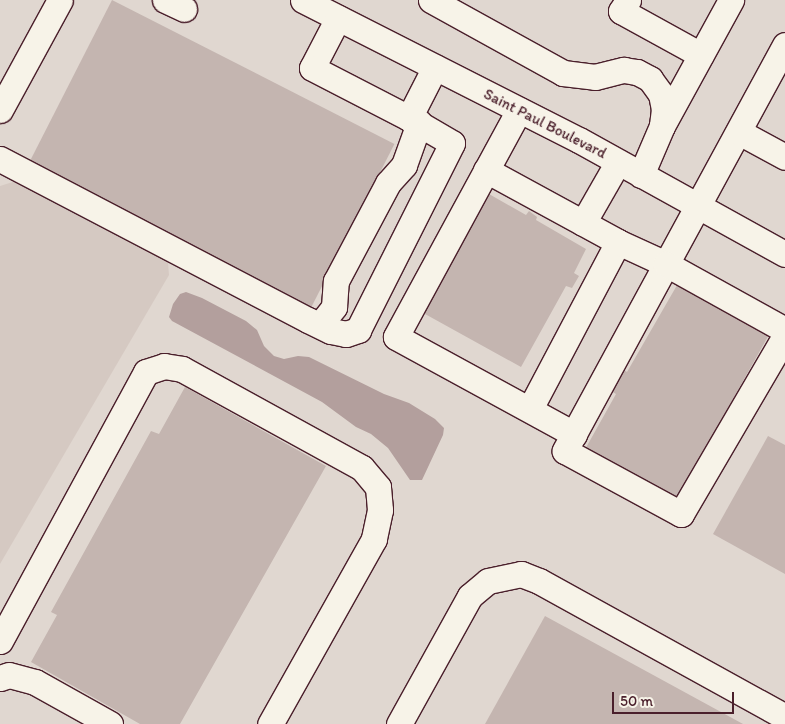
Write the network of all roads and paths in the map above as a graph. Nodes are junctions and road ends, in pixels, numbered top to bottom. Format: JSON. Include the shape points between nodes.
{"nodes":[{"id":1,"x":60,"y":0,"type":"edge"},
{"id":2,"x":303,"y":0,"type":"edge"},
{"id":3,"x":431,"y":0,"type":"edge"},
{"id":4,"x":628,"y":0,"type":"edge"},
{"id":5,"x":731,"y":0,"type":"edge"},
{"id":6,"x":338,"y":18,"type":"junction"},
{"id":7,"x":785,"y":45,"type":"edge"},
{"id":8,"x":700,"y":55,"type":"junction"},
{"id":9,"x":435,"y":67,"type":"junction"},
{"id":10,"x":0,"y":110,"type":"edge"},
{"id":11,"x":519,"y":110,"type":"junction"},
{"id":12,"x":414,"y":120,"type":"junction"},
{"id":13,"x":662,"y":126,"type":"junction"},
{"id":14,"x":739,"y":132,"type":"junction"},
{"id":15,"x":785,"y":157,"type":"edge"},
{"id":16,"x":0,"y":159,"type":"edge"},
{"id":17,"x":618,"y":162,"type":"junction"},
{"id":18,"x":486,"y":170,"type":"junction"},
{"id":19,"x":641,"y":175,"type":"junction"},
{"id":20,"x":698,"y":206,"type":"junction"},
{"id":21,"x":583,"y":223,"type":"junction"},
{"id":22,"x":618,"y":242,"type":"junction"},
{"id":23,"x":785,"y":254,"type":"edge"},
{"id":24,"x":666,"y":264,"type":"junction"},
{"id":25,"x":320,"y":326,"type":"junction"},
{"id":26,"x":785,"y":330,"type":"edge"},
{"id":27,"x":785,"y":336,"type":"edge"},
{"id":28,"x":530,"y":409,"type":"junction"},
{"id":29,"x":574,"y":434,"type":"junction"},
{"id":30,"x":0,"y":641,"type":"edge"},
{"id":31,"x":0,"y":678,"type":"edge"},
{"id":32,"x":785,"y":718,"type":"edge"},
{"id":33,"x":110,"y":724,"type":"edge"},
{"id":34,"x":270,"y":724,"type":"edge"},
{"id":35,"x":399,"y":724,"type":"edge"}],
"edges":[{"from":1,"to":10,"type":"street"},
{"from":2,"to":6,"type":"street","name":"Saint Paul Boulevard"},
{"from":3,"to":13,"type":"street","via":[[563,73],[595,77],[624,70],[650,79],[661,94],[664,109]]},
{"from":4,"to":8,"type":"street","via":[[621,12]]},
{"from":5,"to":8,"type":"street"},
{"from":6,"to":9,"type":"street","name":"Saint Paul Boulevard"},
{"from":6,"to":12,"type":"street","via":[[312,68]]},
{"from":7,"to":14,"type":"street"},
{"from":8,"to":13,"type":"street"},
{"from":9,"to":11,"type":"street","name":"Saint Paul Boulevard"},
{"from":9,"to":12,"type":"street"},
{"from":11,"to":17,"type":"street","name":"Saint Paul Boulevard"},
{"from":11,"to":18,"type":"street"},
{"from":12,"to":25,"type":"street","via":[[404,165],[388,183],[336,281],[334,307]]},
{"from":12,"to":25,"type":"street","via":[[452,143],[358,330],[346,334]]},
{"from":13,"to":19,"type":"street"},
{"from":14,"to":15,"type":"street"},
{"from":14,"to":20,"type":"street"},
{"from":16,"to":25,"type":"street"},
{"from":17,"to":19,"type":"street","name":"Saint Paul Boulevard"},
{"from":17,"to":21,"type":"street"},
{"from":18,"to":21,"type":"street"},
{"from":18,"to":28,"type":"street","via":[[396,337]]},
{"from":19,"to":20,"type":"street","name":"Saint Paul Boulevard"},
{"from":20,"to":23,"type":"street","name":"Saint Paul Boulevard"},
{"from":20,"to":24,"type":"street"},
{"from":21,"to":22,"type":"street"},
{"from":22,"to":24,"type":"street"},
{"from":22,"to":28,"type":"street"},
{"from":24,"to":26,"type":"street"},
{"from":24,"to":29,"type":"street"},
{"from":27,"to":29,"type":"street","via":[[681,514],[564,451]]},
{"from":28,"to":29,"type":"street"},
{"from":30,"to":34,"type":"street","via":[[146,372],[164,366],[182,369],[362,468],[378,487],[380,510],[374,539]]},
{"from":31,"to":33,"type":"street","via":[[9,675],[35,682]]},
{"from":32,"to":35,"type":"street","via":[[522,574],[488,582],[470,596]]}]}
